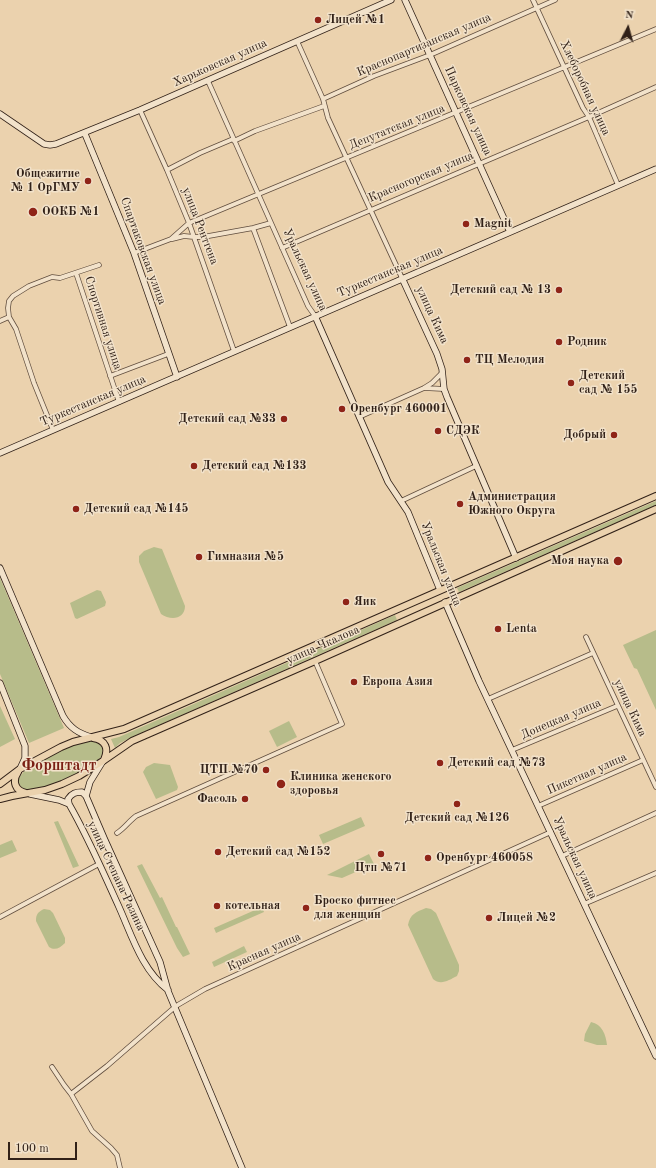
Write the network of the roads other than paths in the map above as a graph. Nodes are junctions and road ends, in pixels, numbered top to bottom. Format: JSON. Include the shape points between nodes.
{"nodes":[{"id":1,"x":391,"y":0,"type":"edge"},
{"id":2,"x":405,"y":0,"type":"edge"},
{"id":3,"x":533,"y":0,"type":"edge"},
{"id":4,"x":555,"y":0,"type":"edge"},
{"id":5,"x":536,"y":7,"type":"junction"},
{"id":6,"x":656,"y":29,"type":"edge"},
{"id":7,"x":297,"y":41,"type":"junction"},
{"id":8,"x":430,"y":55,"type":"junction"},
{"id":9,"x":565,"y":68,"type":"junction"},
{"id":10,"x":208,"y":81,"type":"junction"},
{"id":11,"x":656,"y":87,"type":"edge"},
{"id":12,"x":323,"y":99,"type":"junction"},
{"id":13,"x":324,"y":106,"type":"junction"},
{"id":14,"x":140,"y":110,"type":"junction"},
{"id":15,"x":457,"y":113,"type":"junction"},
{"id":16,"x":2,"y":116,"type":"edge"},
{"id":17,"x":588,"y":117,"type":"junction"},
{"id":18,"x":85,"y":134,"type":"junction"},
{"id":19,"x":233,"y":140,"type":"junction"},
{"id":20,"x":347,"y":158,"type":"junction"},
{"id":21,"x":480,"y":163,"type":"junction"},
{"id":22,"x":656,"y":169,"type":"edge"},
{"id":23,"x":167,"y":170,"type":"junction"},
{"id":24,"x":618,"y":185,"type":"junction"},
{"id":25,"x":258,"y":195,"type":"junction"},
{"id":26,"x":371,"y":210,"type":"junction"},
{"id":27,"x":189,"y":223,"type":"junction"},
{"id":28,"x":270,"y":223,"type":"junction"},
{"id":29,"x":253,"y":228,"type":"junction"},
{"id":30,"x":510,"y":232,"type":"junction"},
{"id":31,"x":194,"y":238,"type":"junction"},
{"id":32,"x":171,"y":239,"type":"junction"},
{"id":33,"x":282,"y":248,"type":"junction"},
{"id":34,"x":134,"y":253,"type":"junction"},
{"id":35,"x":99,"y":265,"type":"dead end"},
{"id":36,"x":76,"y":273,"type":"junction"},
{"id":37,"x":402,"y":278,"type":"junction"},
{"id":38,"x":314,"y":316,"type":"junction"},
{"id":39,"x":10,"y":317,"type":"junction"},
{"id":40,"x":0,"y":321,"type":"edge"},
{"id":41,"x":290,"y":327,"type":"junction"},
{"id":42,"x":234,"y":351,"type":"junction"},
{"id":43,"x":168,"y":354,"type":"junction"},
{"id":44,"x":442,"y":373,"type":"junction"},
{"id":45,"x":110,"y":376,"type":"junction"},
{"id":46,"x":177,"y":377,"type":"junction"},
{"id":47,"x":424,"y":388,"type":"junction"},
{"id":48,"x":444,"y":389,"type":"junction"},
{"id":49,"x":119,"y":402,"type":"junction"},
{"id":50,"x":359,"y":417,"type":"junction"},
{"id":51,"x":53,"y":430,"type":"junction"},
{"id":52,"x":0,"y":453,"type":"edge"},
{"id":53,"x":476,"y":466,"type":"junction"},
{"id":54,"x":656,"y":496,"type":"edge"},
{"id":55,"x":401,"y":501,"type":"junction"},
{"id":56,"x":656,"y":509,"type":"edge"},
{"id":57,"x":516,"y":558,"type":"junction"},
{"id":58,"x":0,"y":568,"type":"edge"},
{"id":59,"x":440,"y":590,"type":"junction"},
{"id":60,"x":445,"y":602,"type":"junction"},
{"id":61,"x":396,"y":610,"type":"junction"},
{"id":62,"x":402,"y":621,"type":"junction"},
{"id":63,"x":586,"y":637,"type":"dead end"},
{"id":64,"x":593,"y":654,"type":"junction"},
{"id":65,"x":315,"y":661,"type":"junction"},
{"id":66,"x":0,"y":684,"type":"edge"},
{"id":67,"x":488,"y":699,"type":"junction"},
{"id":68,"x":617,"y":706,"type":"junction"},
{"id":69,"x":91,"y":737,"type":"junction"},
{"id":70,"x":512,"y":750,"type":"junction"},
{"id":71,"x":643,"y":760,"type":"junction"},
{"id":72,"x":103,"y":762,"type":"junction"},
{"id":73,"x":20,"y":769,"type":"junction"},
{"id":74,"x":0,"y":784,"type":"edge"},
{"id":75,"x":656,"y":787,"type":"edge"},
{"id":76,"x":28,"y":794,"type":"junction"},
{"id":77,"x":86,"y":796,"type":"junction"},
{"id":78,"x":0,"y":799,"type":"edge"},
{"id":79,"x":69,"y":804,"type":"junction"},
{"id":80,"x":538,"y":806,"type":"junction"},
{"id":81,"x":656,"y":813,"type":"edge"},
{"id":82,"x":550,"y":832,"type":"junction"},
{"id":83,"x":117,"y":833,"type":"dead end"},
{"id":84,"x":562,"y":856,"type":"junction"},
{"id":85,"x":99,"y":864,"type":"junction"},
{"id":86,"x":656,"y":873,"type":"edge"},
{"id":87,"x":584,"y":904,"type":"junction"},
{"id":88,"x":0,"y":917,"type":"edge"},
{"id":89,"x":168,"y":991,"type":"junction"},
{"id":90,"x":176,"y":1006,"type":"junction"},
{"id":91,"x":656,"y":1056,"type":"edge"},
{"id":92,"x":52,"y":1066,"type":"dead end"},
{"id":93,"x":71,"y":1094,"type":"junction"},
{"id":94,"x":120,"y":1168,"type":"edge"},
{"id":95,"x":242,"y":1168,"type":"edge"}],
"edges":[{"from":1,"to":7,"type":"street","name":"Харьковская улица"},
{"from":2,"to":8,"type":"street","name":"Парковская улица"},
{"from":3,"to":5,"type":"street","name":"Хлеборобная улица"},
{"from":4,"to":5,"type":"street","name":"Краснопартизанская улица"},
{"from":5,"to":8,"type":"street","name":"Краснопартизанская улица"},
{"from":5,"to":9,"type":"street","name":"Хлеборобная улица"},
{"from":6,"to":9,"type":"street","name":"Депутатская улица"},
{"from":7,"to":10,"type":"street","name":"Харьковская улица"},
{"from":7,"to":12,"type":"street","name":"улица Кима"},
{"from":8,"to":12,"type":"street","name":"Краснопартизанская улица"},
{"from":8,"to":15,"type":"street","name":"Парковская улица"},
{"from":9,"to":15,"type":"street","name":"Депутатская улица"},
{"from":9,"to":17,"type":"street","name":"Хлеборобная улица"},
{"from":10,"to":14,"type":"street","name":"Харьковская улица"},
{"from":10,"to":19,"type":"street","name":"Уральская улица"},
{"from":11,"to":17,"type":"street","name":"Красногорская улица"},
{"from":12,"to":13,"type":"street","name":"улица Кима"},
{"from":13,"to":19,"type":"street"},
{"from":13,"to":20,"type":"street","name":"улица Кима"},
{"from":14,"to":18,"type":"street","name":"Харьковская улица"},
{"from":14,"to":23,"type":"street","name":"улица Рентгена"},
{"from":15,"to":20,"type":"street","name":"Депутатская улица"},
{"from":15,"to":21,"type":"street","name":"Парковская улица"},
{"from":16,"to":18,"type":"street","name":"Харьковская улица","via":[[44,144],[56,144]]},
{"from":17,"to":21,"type":"street","name":"Красногорская улица"},
{"from":17,"to":24,"type":"street","name":"Хлеборобная улица"},
{"from":18,"to":34,"type":"street","name":"Спартаковская улица"},
{"from":19,"to":23,"type":"street"},
{"from":19,"to":25,"type":"street","name":"Уральская улица"},
{"from":20,"to":25,"type":"street","name":"Депутатская улица"},
{"from":20,"to":26,"type":"street","name":"улица Кима"},
{"from":21,"to":26,"type":"street","name":"Красногорская улица"},
{"from":21,"to":30,"type":"street","name":"Парковская улица"},
{"from":22,"to":24,"type":"street","name":"Туркестанская улица"},
{"from":23,"to":27,"type":"street","name":"улица Рентгена"},
{"from":24,"to":30,"type":"street","name":"Туркестанская улица"},
{"from":25,"to":27,"type":"street","name":"Депутатская улица"},
{"from":25,"to":28,"type":"street","name":"Уральская улица"},
{"from":26,"to":33,"type":"street","name":"Красногорская улица"},
{"from":26,"to":37,"type":"street","name":"улица Кима"},
{"from":27,"to":31,"type":"street","name":"улица Рентгена"},
{"from":27,"to":32,"type":"street"},
{"from":28,"to":29,"type":"street"},
{"from":28,"to":33,"type":"street","name":"Уральская улица"},
{"from":29,"to":31,"type":"street"},
{"from":29,"to":41,"type":"street"},
{"from":30,"to":37,"type":"street","name":"Туркестанская улица"},
{"from":31,"to":32,"type":"street","via":[[184,236]]},
{"from":31,"to":42,"type":"street","name":"улица Рентгена"},
{"from":32,"to":34,"type":"street"},
{"from":33,"to":38,"type":"street","name":"Уральская улица"},
{"from":34,"to":43,"type":"street","name":"Спартаковская улица"},
{"from":35,"to":36,"type":"street"},
{"from":36,"to":39,"type":"street","via":[[60,278],[52,277],[13,296],[9,301]]},
{"from":36,"to":45,"type":"street","name":"Спортивная улица"},
{"from":37,"to":38,"type":"street","name":"Туркестанская улица"},
{"from":37,"to":44,"type":"street","name":"улица Кима","via":[[436,350]]},
{"from":38,"to":41,"type":"street","name":"Туркестанская улица"},
{"from":38,"to":50,"type":"street","name":"Уральская улица"},
{"from":39,"to":40,"type":"street"},
{"from":39,"to":51,"type":"street"},
{"from":41,"to":42,"type":"street","name":"Туркестанская улица"},
{"from":42,"to":46,"type":"street","name":"Туркестанская улица"},
{"from":43,"to":45,"type":"street"},
{"from":43,"to":46,"type":"street","name":"Спартаковская улица"},
{"from":44,"to":47,"type":"street"},
{"from":44,"to":48,"type":"street","name":"улица Кима"},
{"from":45,"to":49,"type":"street","name":"Спортивная улица"},
{"from":46,"to":49,"type":"street","name":"Туркестанская улица"},
{"from":47,"to":48,"type":"street"},
{"from":47,"to":50,"type":"street"},
{"from":48,"to":53,"type":"street","name":"улица Кима"},
{"from":49,"to":51,"type":"street","name":"Туркестанская улица"},
{"from":50,"to":55,"type":"street","name":"Уральская улица","via":[[388,482]]},
{"from":51,"to":52,"type":"street","name":"Туркестанская улица"},
{"from":53,"to":55,"type":"street"},
{"from":53,"to":57,"type":"street","name":"улица Кима"},
{"from":54,"to":57,"type":"main road","name":"улица Чкалова"},
{"from":55,"to":59,"type":"street","name":"Уральская улица"},
{"from":56,"to":60,"type":"main road","name":"улица Чкалова"},
{"from":57,"to":59,"type":"main road","name":"улица Чкалова"},
{"from":58,"to":69,"type":"street","via":[[63,716],[72,729]]},
{"from":59,"to":60,"type":"main road","name":"Уральская улица"},
{"from":59,"to":61,"type":"main road","name":"улица Чкалова"},
{"from":60,"to":62,"type":"main road","name":"улица Чкалова"},
{"from":60,"to":67,"type":"street","name":"Уральская улица"},
{"from":61,"to":62,"type":"main road"},
{"from":61,"to":69,"type":"main road","name":"улица Чкалова","via":[[124,729]]},
{"from":62,"to":65,"type":"main road","name":"улица Чкалова"},
{"from":63,"to":64,"type":"street","name":"улица Кима"},
{"from":64,"to":67,"type":"street"},
{"from":64,"to":68,"type":"street","name":"улица Кима"},
{"from":65,"to":72,"type":"main road","name":"улица Чкалова","via":[[132,741]]},
{"from":65,"to":83,"type":"street","via":[[342,724],[136,816]]},
{"from":66,"to":73,"type":"street","via":[[25,746],[25,758]]},
{"from":67,"to":70,"type":"street","name":"Уральская улица"},
{"from":68,"to":70,"type":"street","name":"Донецкая улица"},
{"from":68,"to":71,"type":"street","name":"улица Кима"},
{"from":69,"to":72,"type":"main road","via":[[102,740],[105,745],[107,750]]},
{"from":69,"to":73,"type":"main road","name":"улица Чкалова","via":[[61,747]]},
{"from":70,"to":80,"type":"street","name":"Уральская улица"},
{"from":71,"to":75,"type":"street","name":"улица Кима"},
{"from":71,"to":80,"type":"street","name":"Пикетная улица"},
{"from":72,"to":76,"type":"main road","name":"улица Чкалова","via":[[62,784]]},
{"from":72,"to":77,"type":"street","via":[[90,782]]},
{"from":73,"to":74,"type":"main road","name":"улица Чкалова"},
{"from":73,"to":76,"type":"main road","via":[[14,784],[18,790]]},
{"from":76,"to":78,"type":"main road","name":"улица Чкалова"},
{"from":76,"to":79,"type":"street"},
{"from":77,"to":79,"type":"street","via":[[82,792],[76,792],[68,799]]},
{"from":77,"to":89,"type":"street","name":"улица Степана Разина","via":[[160,962]]},
{"from":79,"to":85,"type":"street","name":"улица Степана Разина"},
{"from":80,"to":82,"type":"street","name":"Уральская улица"},
{"from":81,"to":84,"type":"street"},
{"from":82,"to":84,"type":"street","name":"Уральская улица"},
{"from":82,"to":90,"type":"street","name":"Красная улица","via":[[205,989]]},
{"from":84,"to":87,"type":"street","name":"Уральская улица"},
{"from":85,"to":88,"type":"street"},
{"from":85,"to":89,"type":"street","name":"улица Степана Разина","via":[[146,968]]},
{"from":86,"to":87,"type":"street"},
{"from":87,"to":91,"type":"street","name":"Уральская улица"},
{"from":89,"to":90,"type":"street","name":"улица Степана Разина"},
{"from":90,"to":93,"type":"street","name":"Красная улица"},
{"from":90,"to":95,"type":"street","name":"улица Степана Разина"},
{"from":92,"to":93,"type":"street"},
{"from":93,"to":94,"type":"street","via":[[92,1131],[117,1155]]}]}
